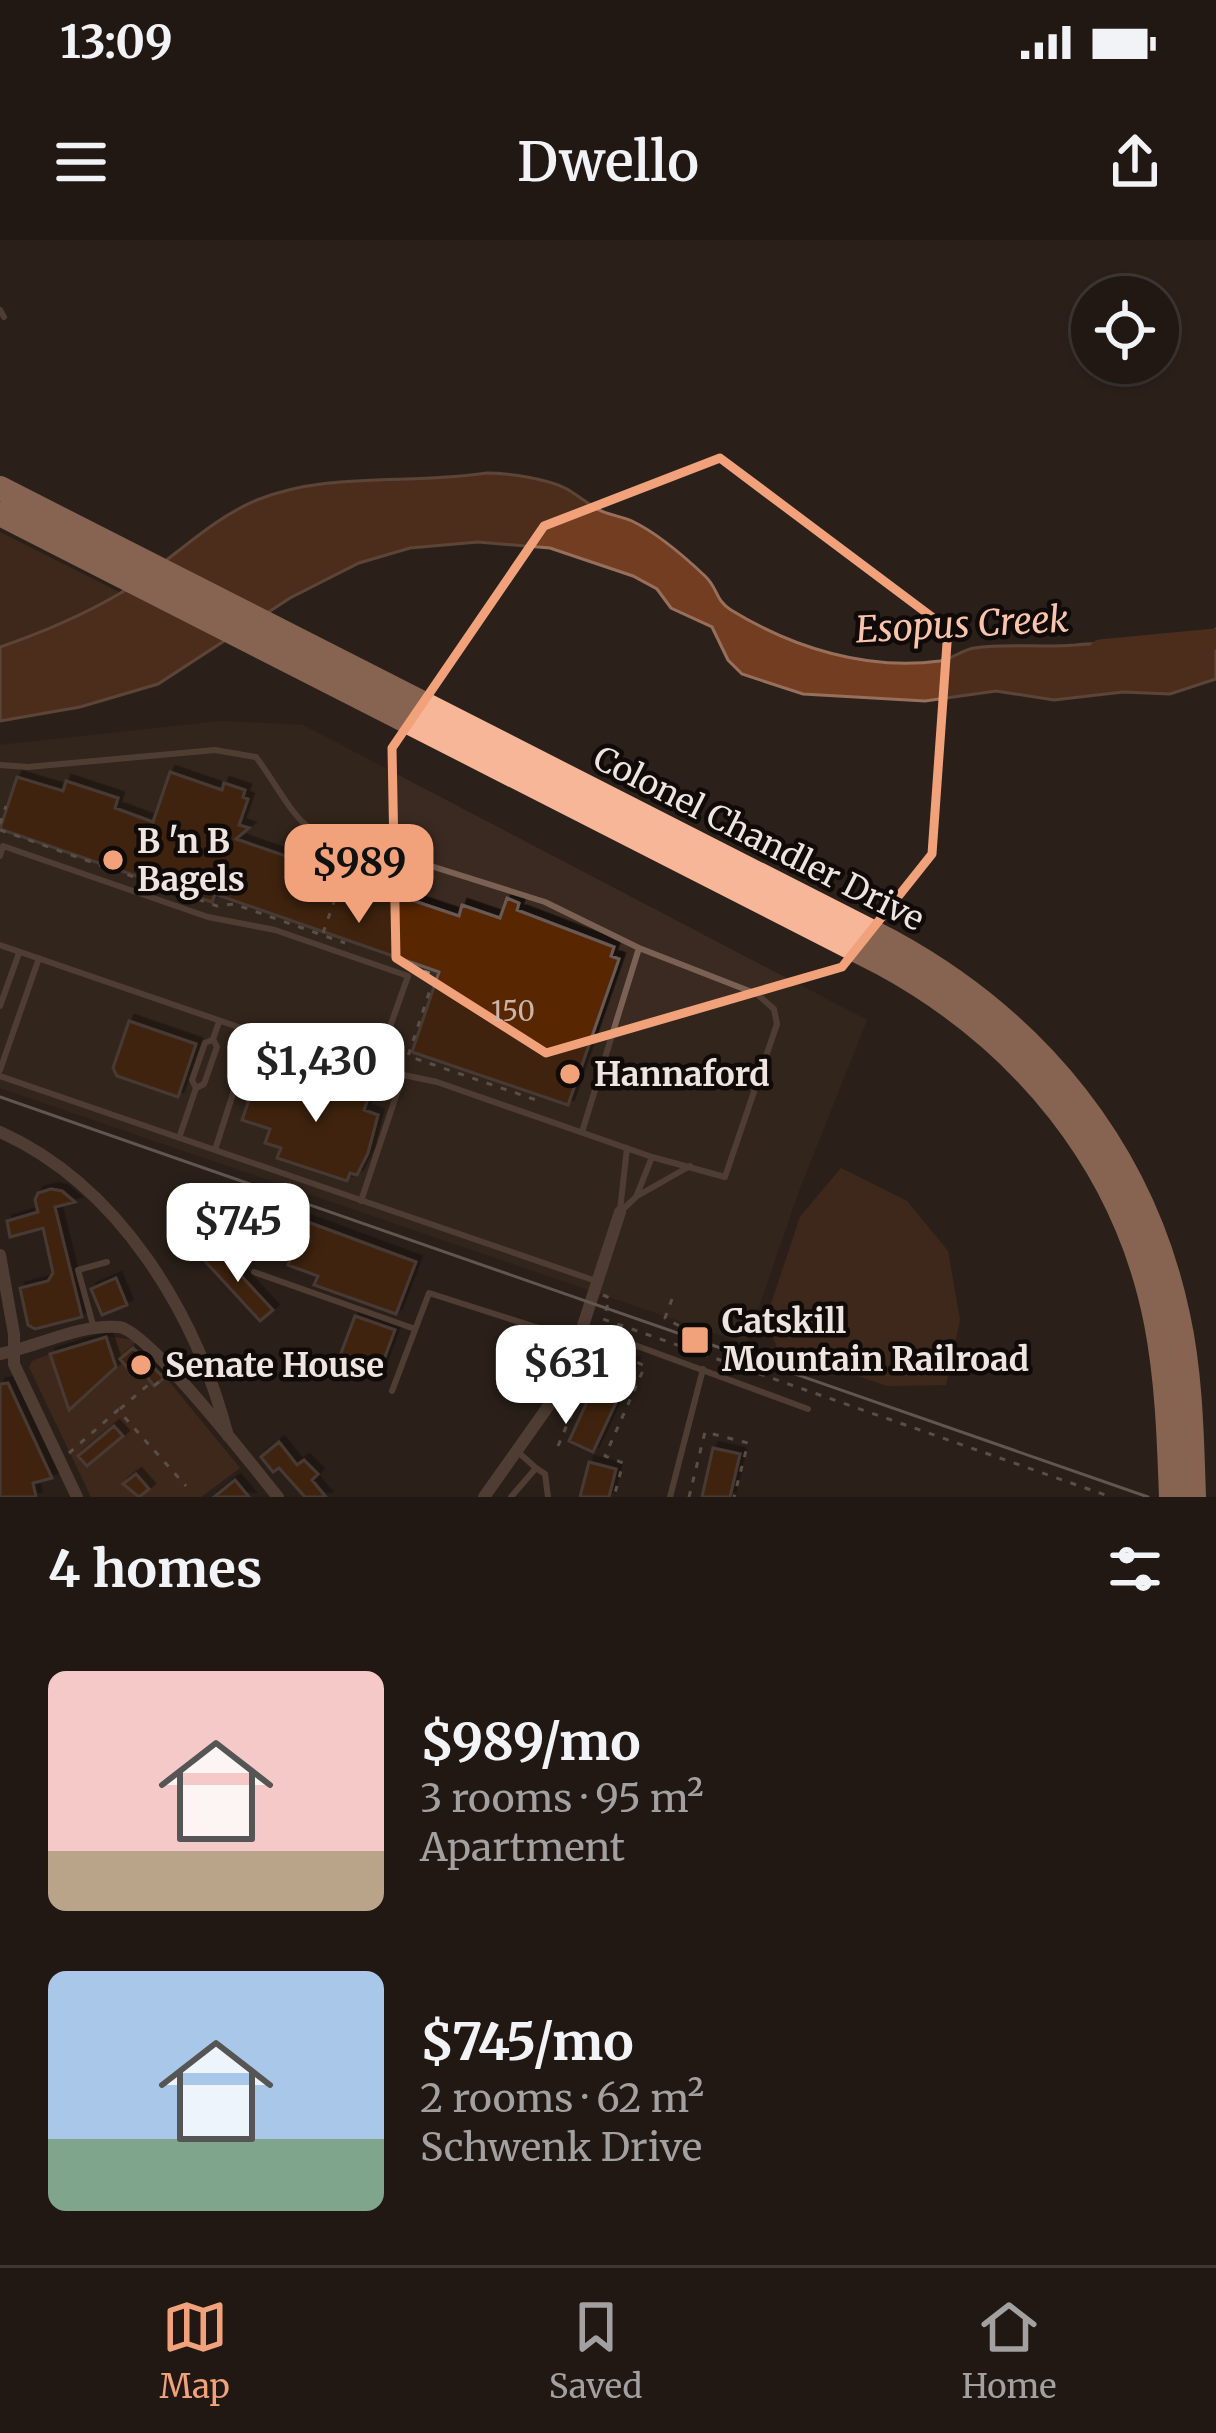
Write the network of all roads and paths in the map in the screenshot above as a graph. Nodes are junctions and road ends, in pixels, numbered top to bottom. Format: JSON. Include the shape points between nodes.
{"nodes":[{"id":1,"x":0,"y":488,"type":"edge"},
{"id":2,"x":0,"y":514,"type":"edge"},
{"id":3,"x":0,"y":765,"type":"edge"},
{"id":4,"x":6,"y":806,"type":"dead end"},
{"id":5,"x":0,"y":827,"type":"edge"},
{"id":6,"x":354,"y":844,"type":"junction"},
{"id":7,"x":0,"y":856,"type":"edge"},
{"id":8,"x":322,"y":935,"type":"junction"},
{"id":9,"x":345,"y":944,"type":"dead end"},
{"id":10,"x":0,"y":945,"type":"edge"},
{"id":11,"x":640,"y":948,"type":"junction"},
{"id":12,"x":19,"y":952,"type":"junction"},
{"id":13,"x":39,"y":958,"type":"junction"},
{"id":14,"x":412,"y":967,"type":"dead end"},
{"id":15,"x":1,"y":1001,"type":"edge"},
{"id":16,"x":22,"y":1005,"type":"junction"},
{"id":17,"x":219,"y":1021,"type":"junction"},
{"id":18,"x":253,"y":1032,"type":"junction"},
{"id":19,"x":375,"y":1069,"type":"junction"},
{"id":20,"x":0,"y":1073,"type":"edge"},
{"id":21,"x":403,"y":1075,"type":"junction"},
{"id":22,"x":542,"y":1102,"type":"dead end"},
{"id":23,"x":0,"y":1132,"type":"edge"},
{"id":24,"x":582,"y":1132,"type":"junction"},
{"id":25,"x":179,"y":1138,"type":"junction"},
{"id":26,"x":627,"y":1148,"type":"junction"},
{"id":27,"x":215,"y":1150,"type":"junction"},
{"id":28,"x":652,"y":1156,"type":"junction"},
{"id":29,"x":692,"y":1166,"type":"junction"},
{"id":30,"x":636,"y":1197,"type":"junction"},
{"id":31,"x":361,"y":1201,"type":"junction"},
{"id":32,"x":620,"y":1212,"type":"junction"},
{"id":33,"x":0,"y":1255,"type":"edge"},
{"id":34,"x":107,"y":1262,"type":"dead end"},
{"id":35,"x":254,"y":1272,"type":"dead end"},
{"id":36,"x":594,"y":1286,"type":"junction"},
{"id":37,"x":672,"y":1299,"type":"dead end"},
{"id":38,"x":583,"y":1326,"type":"junction"},
{"id":39,"x":94,"y":1329,"type":"junction"},
{"id":40,"x":416,"y":1329,"type":"junction"},
{"id":41,"x":685,"y":1329,"type":"dead end"},
{"id":42,"x":579,"y":1342,"type":"junction"},
{"id":43,"x":7,"y":1352,"type":"edge"},
{"id":44,"x":703,"y":1369,"type":"junction"},
{"id":45,"x":165,"y":1377,"type":"dead end"},
{"id":46,"x":392,"y":1391,"type":"dead end"},
{"id":47,"x":808,"y":1409,"type":"dead end"},
{"id":48,"x":118,"y":1410,"type":"junction"},
{"id":49,"x":228,"y":1436,"type":"junction"},
{"id":50,"x":558,"y":1446,"type":"dead end"},
{"id":51,"x":518,"y":1453,"type":"junction"},
{"id":52,"x":68,"y":1454,"type":"dead end"},
{"id":53,"x":536,"y":1468,"type":"junction"},
{"id":54,"x":1186,"y":1482,"type":"edge"},
{"id":55,"x":186,"y":1486,"type":"dead end"},
{"id":56,"x":76,"y":1497,"type":"edge"},
{"id":57,"x":278,"y":1497,"type":"edge"},
{"id":58,"x":484,"y":1497,"type":"edge"},
{"id":59,"x":511,"y":1497,"type":"edge"},
{"id":60,"x":548,"y":1497,"type":"edge"},
{"id":61,"x":614,"y":1497,"type":"edge"},
{"id":62,"x":670,"y":1497,"type":"edge"},
{"id":63,"x":689,"y":1497,"type":"edge"},
{"id":64,"x":734,"y":1497,"type":"edge"},
{"id":65,"x":1111,"y":1497,"type":"edge"},
{"id":66,"x":1171,"y":1497,"type":"edge"}],
"edges":[{"from":1,"to":54,"type":"highway","name":"Colonel Chandler Drive","via":[[903,949],[972,992],[1061,1074],[1102,1129],[1153,1230],[1183,1345]]},
{"from":2,"to":54,"type":"highway","name":"Colonel Chandler Drive","via":[[881,963],[995,1041],[1070,1124],[1131,1238]]},
{"from":3,"to":6,"type":"lane","via":[[237,751],[256,757],[301,823]]},
{"from":4,"to":5,"type":"path"},
{"from":5,"to":8,"type":"path"},
{"from":6,"to":8,"type":"path"},
{"from":6,"to":11,"type":"lane","via":[[545,902]]},
{"from":7,"to":19,"type":"lane","via":[[3,846],[408,976]]},
{"from":8,"to":9,"type":"path"},
{"from":10,"to":12,"type":"lane"},
{"from":11,"to":24,"type":"lane"},
{"from":11,"to":29,"type":"lane","via":[[757,994],[774,1009],[776,1024],[725,1177]]},
{"from":12,"to":13,"type":"lane"},
{"from":12,"to":15,"type":"lane"},
{"from":13,"to":16,"type":"lane"},
{"from":13,"to":17,"type":"lane"},
{"from":14,"to":22,"type":"path","via":[[435,975],[409,1057]]},
{"from":15,"to":16,"type":"lane"},
{"from":16,"to":20,"type":"lane"},
{"from":17,"to":18,"type":"lane"},
{"from":17,"to":25,"type":"lane","via":[[192,1080]]},
{"from":18,"to":19,"type":"lane"},
{"from":18,"to":27,"type":"lane"},
{"from":19,"to":21,"type":"lane"},
{"from":20,"to":25,"type":"lane"},
{"from":21,"to":24,"type":"lane"},
{"from":21,"to":31,"type":"lane"},
{"from":23,"to":49,"type":"street","via":[[93,1197],[150,1263],[202,1357]]},
{"from":24,"to":26,"type":"lane"},
{"from":25,"to":27,"type":"lane"},
{"from":26,"to":28,"type":"lane"},
{"from":26,"to":32,"type":"lane"},
{"from":27,"to":31,"type":"lane"},
{"from":28,"to":29,"type":"lane"},
{"from":28,"to":30,"type":"lane"},
{"from":29,"to":30,"type":"lane"},
{"from":30,"to":32,"type":"lane"},
{"from":31,"to":36,"type":"lane"},
{"from":32,"to":36,"type":"street"},
{"from":33,"to":43,"type":"street"},
{"from":34,"to":39,"type":"lane","via":[[78,1270]]},
{"from":35,"to":40,"type":"lane"},
{"from":36,"to":38,"type":"street"},
{"from":36,"to":65,"type":"path","via":[[610,1298],[603,1319]]},
{"from":37,"to":41,"type":"path","via":[[665,1318]]},
{"from":38,"to":42,"type":"street"},
{"from":38,"to":44,"type":"lane"},
{"from":39,"to":43,"type":"street"},
{"from":39,"to":49,"type":"street","via":[[130,1330]]},
{"from":40,"to":42,"type":"lane","via":[[429,1293]]},
{"from":40,"to":46,"type":"lane"},
{"from":42,"to":51,"type":"street","via":[[565,1384]]},
{"from":43,"to":56,"type":"street"},
{"from":44,"to":47,"type":"lane"},
{"from":44,"to":62,"type":"lane"},
{"from":45,"to":48,"type":"path"},
{"from":48,"to":52,"type":"path"},
{"from":48,"to":55,"type":"path"},
{"from":49,"to":57,"type":"street"},
{"from":50,"to":61,"type":"path","via":[[601,1345],[645,1366],[605,1456],[623,1463]]},
{"from":51,"to":53,"type":"lane"},
{"from":51,"to":58,"type":"street"},
{"from":53,"to":59,"type":"lane"},
{"from":53,"to":60,"type":"lane","via":[[545,1474]]},
{"from":54,"to":66,"type":"highway","name":"Colonel Chandler Drive"},
{"from":63,"to":64,"type":"path","via":[[705,1432],[748,1443]]}]}
